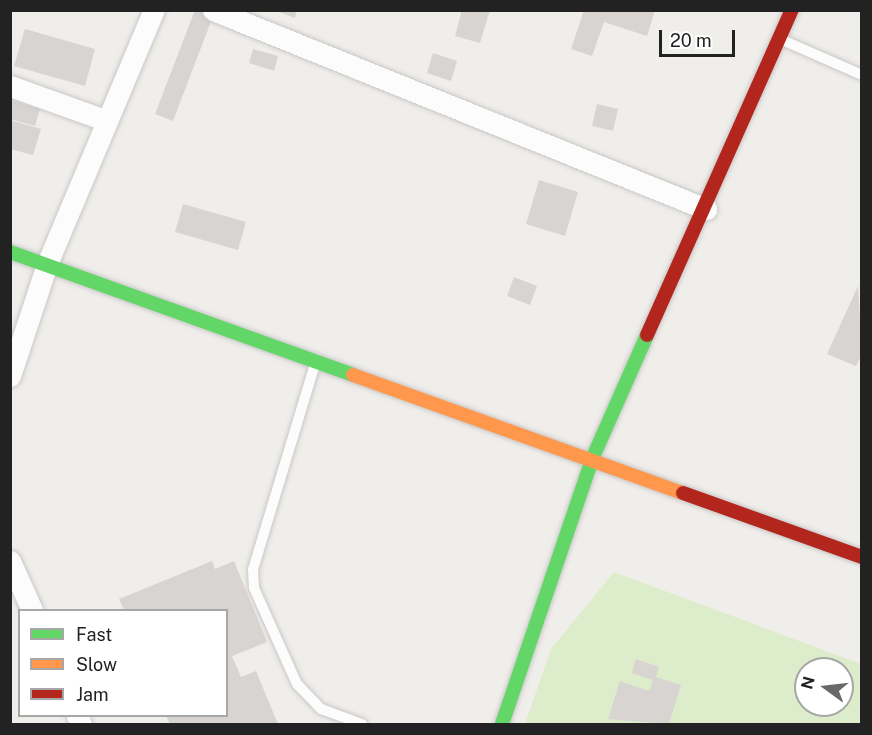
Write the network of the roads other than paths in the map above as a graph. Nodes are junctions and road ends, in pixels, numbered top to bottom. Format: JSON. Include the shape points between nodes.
{"nodes":[{"id":1,"x":154,"y":10,"type":"edge"},
{"id":2,"x":213,"y":10,"type":"edge"},
{"id":3,"x":792,"y":10,"type":"edge"},
{"id":4,"x":779,"y":38,"type":"junction"},
{"id":5,"x":861,"y":75,"type":"edge"},
{"id":6,"x":10,"y":86,"type":"edge"},
{"id":7,"x":105,"y":120,"type":"junction"},
{"id":8,"x":706,"y":209,"type":"junction"},
{"id":9,"x":10,"y":252,"type":"edge"},
{"id":10,"x":47,"y":264,"type":"junction"},
{"id":11,"x":316,"y":360,"type":"junction"},
{"id":12,"x":10,"y":376,"type":"edge"},
{"id":13,"x":593,"y":457,"type":"junction"},
{"id":14,"x":861,"y":558,"type":"edge"},
{"id":15,"x":10,"y":561,"type":"edge"},
{"id":16,"x":32,"y":609,"type":"edge"},
{"id":17,"x":362,"y":724,"type":"edge"},
{"id":18,"x":502,"y":724,"type":"edge"}],
"edges":[{"from":1,"to":7,"type":"street"},
{"from":2,"to":8,"type":"street"},
{"from":3,"to":4,"type":"street"},
{"from":4,"to":5,"type":"lane"},
{"from":4,"to":8,"type":"street"},
{"from":6,"to":7,"type":"street"},
{"from":7,"to":10,"type":"street"},
{"from":8,"to":13,"type":"street"},
{"from":9,"to":10,"type":"street"},
{"from":10,"to":11,"type":"street"},
{"from":10,"to":12,"type":"street"},
{"from":11,"to":13,"type":"street"},
{"from":11,"to":17,"type":"lane","via":[[253,569],[254,588],[297,684],[321,709]]},
{"from":13,"to":14,"type":"street"},
{"from":13,"to":18,"type":"street"},
{"from":15,"to":16,"type":"street"}]}
